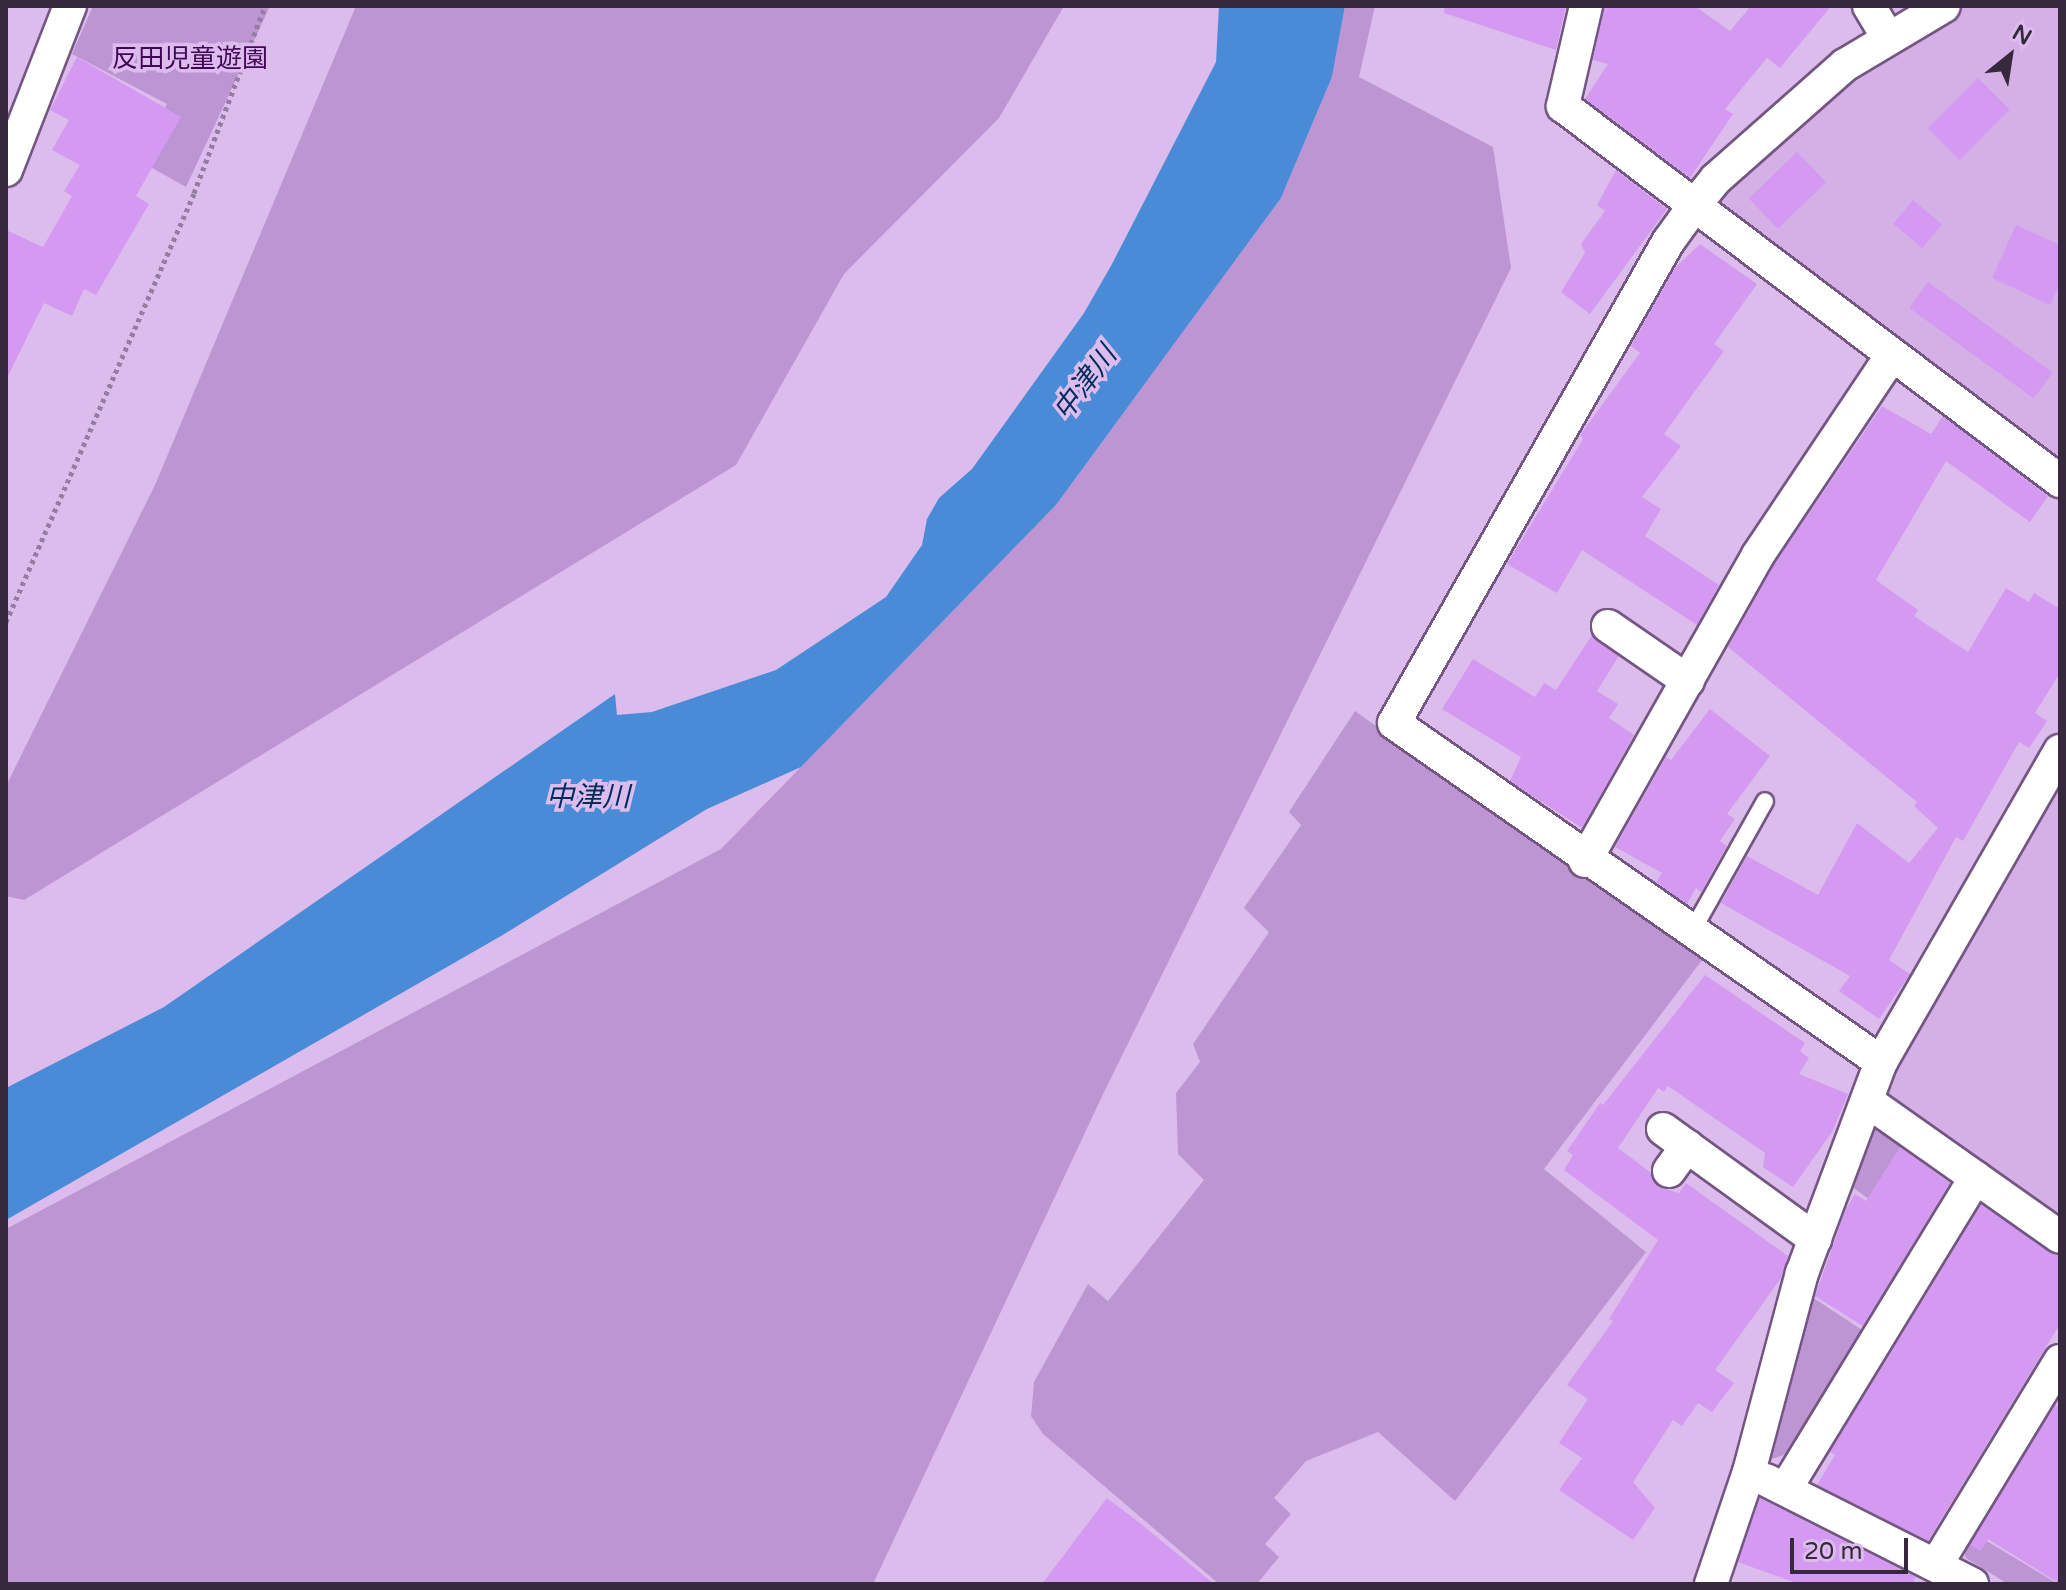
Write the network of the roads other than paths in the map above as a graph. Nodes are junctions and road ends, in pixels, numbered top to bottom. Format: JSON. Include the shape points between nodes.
{"nodes":[{"id":1,"x":70,"y":6,"type":"edge"},
{"id":2,"x":1586,"y":6,"type":"edge"},
{"id":3,"x":1869,"y":6,"type":"edge"},
{"id":4,"x":1944,"y":6,"type":"edge"},
{"id":5,"x":1888,"y":38,"type":"junction"},
{"id":6,"x":6,"y":170,"type":"edge"},
{"id":7,"x":1694,"y":206,"type":"junction"},
{"id":8,"x":1891,"y":356,"type":"junction"},
{"id":9,"x":2060,"y":481,"type":"edge"},
{"id":10,"x":1608,"y":626,"type":"dead end"},
{"id":11,"x":1688,"y":681,"type":"junction"},
{"id":12,"x":2060,"y":751,"type":"edge"},
{"id":13,"x":1765,"y":801,"type":"dead end"},
{"id":14,"x":1585,"y":861,"type":"junction"},
{"id":15,"x":1691,"y":933,"type":"junction"},
{"id":16,"x":1881,"y":1062,"type":"junction"},
{"id":17,"x":1870,"y":1103,"type":"junction"},
{"id":18,"x":1673,"y":1149,"type":"dead end"},
{"id":19,"x":1976,"y":1177,"type":"junction"},
{"id":20,"x":2060,"y":1237,"type":"edge"},
{"id":21,"x":1815,"y":1239,"type":"junction"},
{"id":22,"x":2060,"y":1361,"type":"edge"},
{"id":23,"x":1749,"y":1472,"type":"junction"},
{"id":24,"x":1786,"y":1488,"type":"junction"},
{"id":25,"x":1936,"y":1565,"type":"junction"},
{"id":26,"x":1711,"y":1584,"type":"edge"},
{"id":27,"x":1972,"y":1584,"type":"edge"}],
"edges":[{"from":1,"to":6,"type":"street"},
{"from":2,"to":7,"type":"street","via":[[1563,106]]},
{"from":3,"to":5,"type":"street"},
{"from":4,"to":5,"type":"street"},
{"from":5,"to":7,"type":"street","via":[[1845,65],[1716,179]]},
{"from":7,"to":8,"type":"street"},
{"from":7,"to":14,"type":"street","via":[[1668,242],[1394,723]]},
{"from":8,"to":9,"type":"street"},
{"from":8,"to":11,"type":"street","via":[[1758,555]]},
{"from":10,"to":11,"type":"street"},
{"from":11,"to":14,"type":"street"},
{"from":12,"to":16,"type":"street"},
{"from":13,"to":15,"type":"lane"},
{"from":14,"to":15,"type":"street"},
{"from":15,"to":16,"type":"street"},
{"from":16,"to":17,"type":"street"},
{"from":17,"to":19,"type":"street"},
{"from":17,"to":21,"type":"street"},
{"from":18,"to":21,"type":"street"},
{"from":19,"to":20,"type":"street"},
{"from":19,"to":24,"type":"street"},
{"from":21,"to":23,"type":"street"},
{"from":22,"to":25,"type":"street"},
{"from":23,"to":24,"type":"street"},
{"from":23,"to":26,"type":"street"},
{"from":24,"to":25,"type":"street"},
{"from":25,"to":27,"type":"street"}]}
